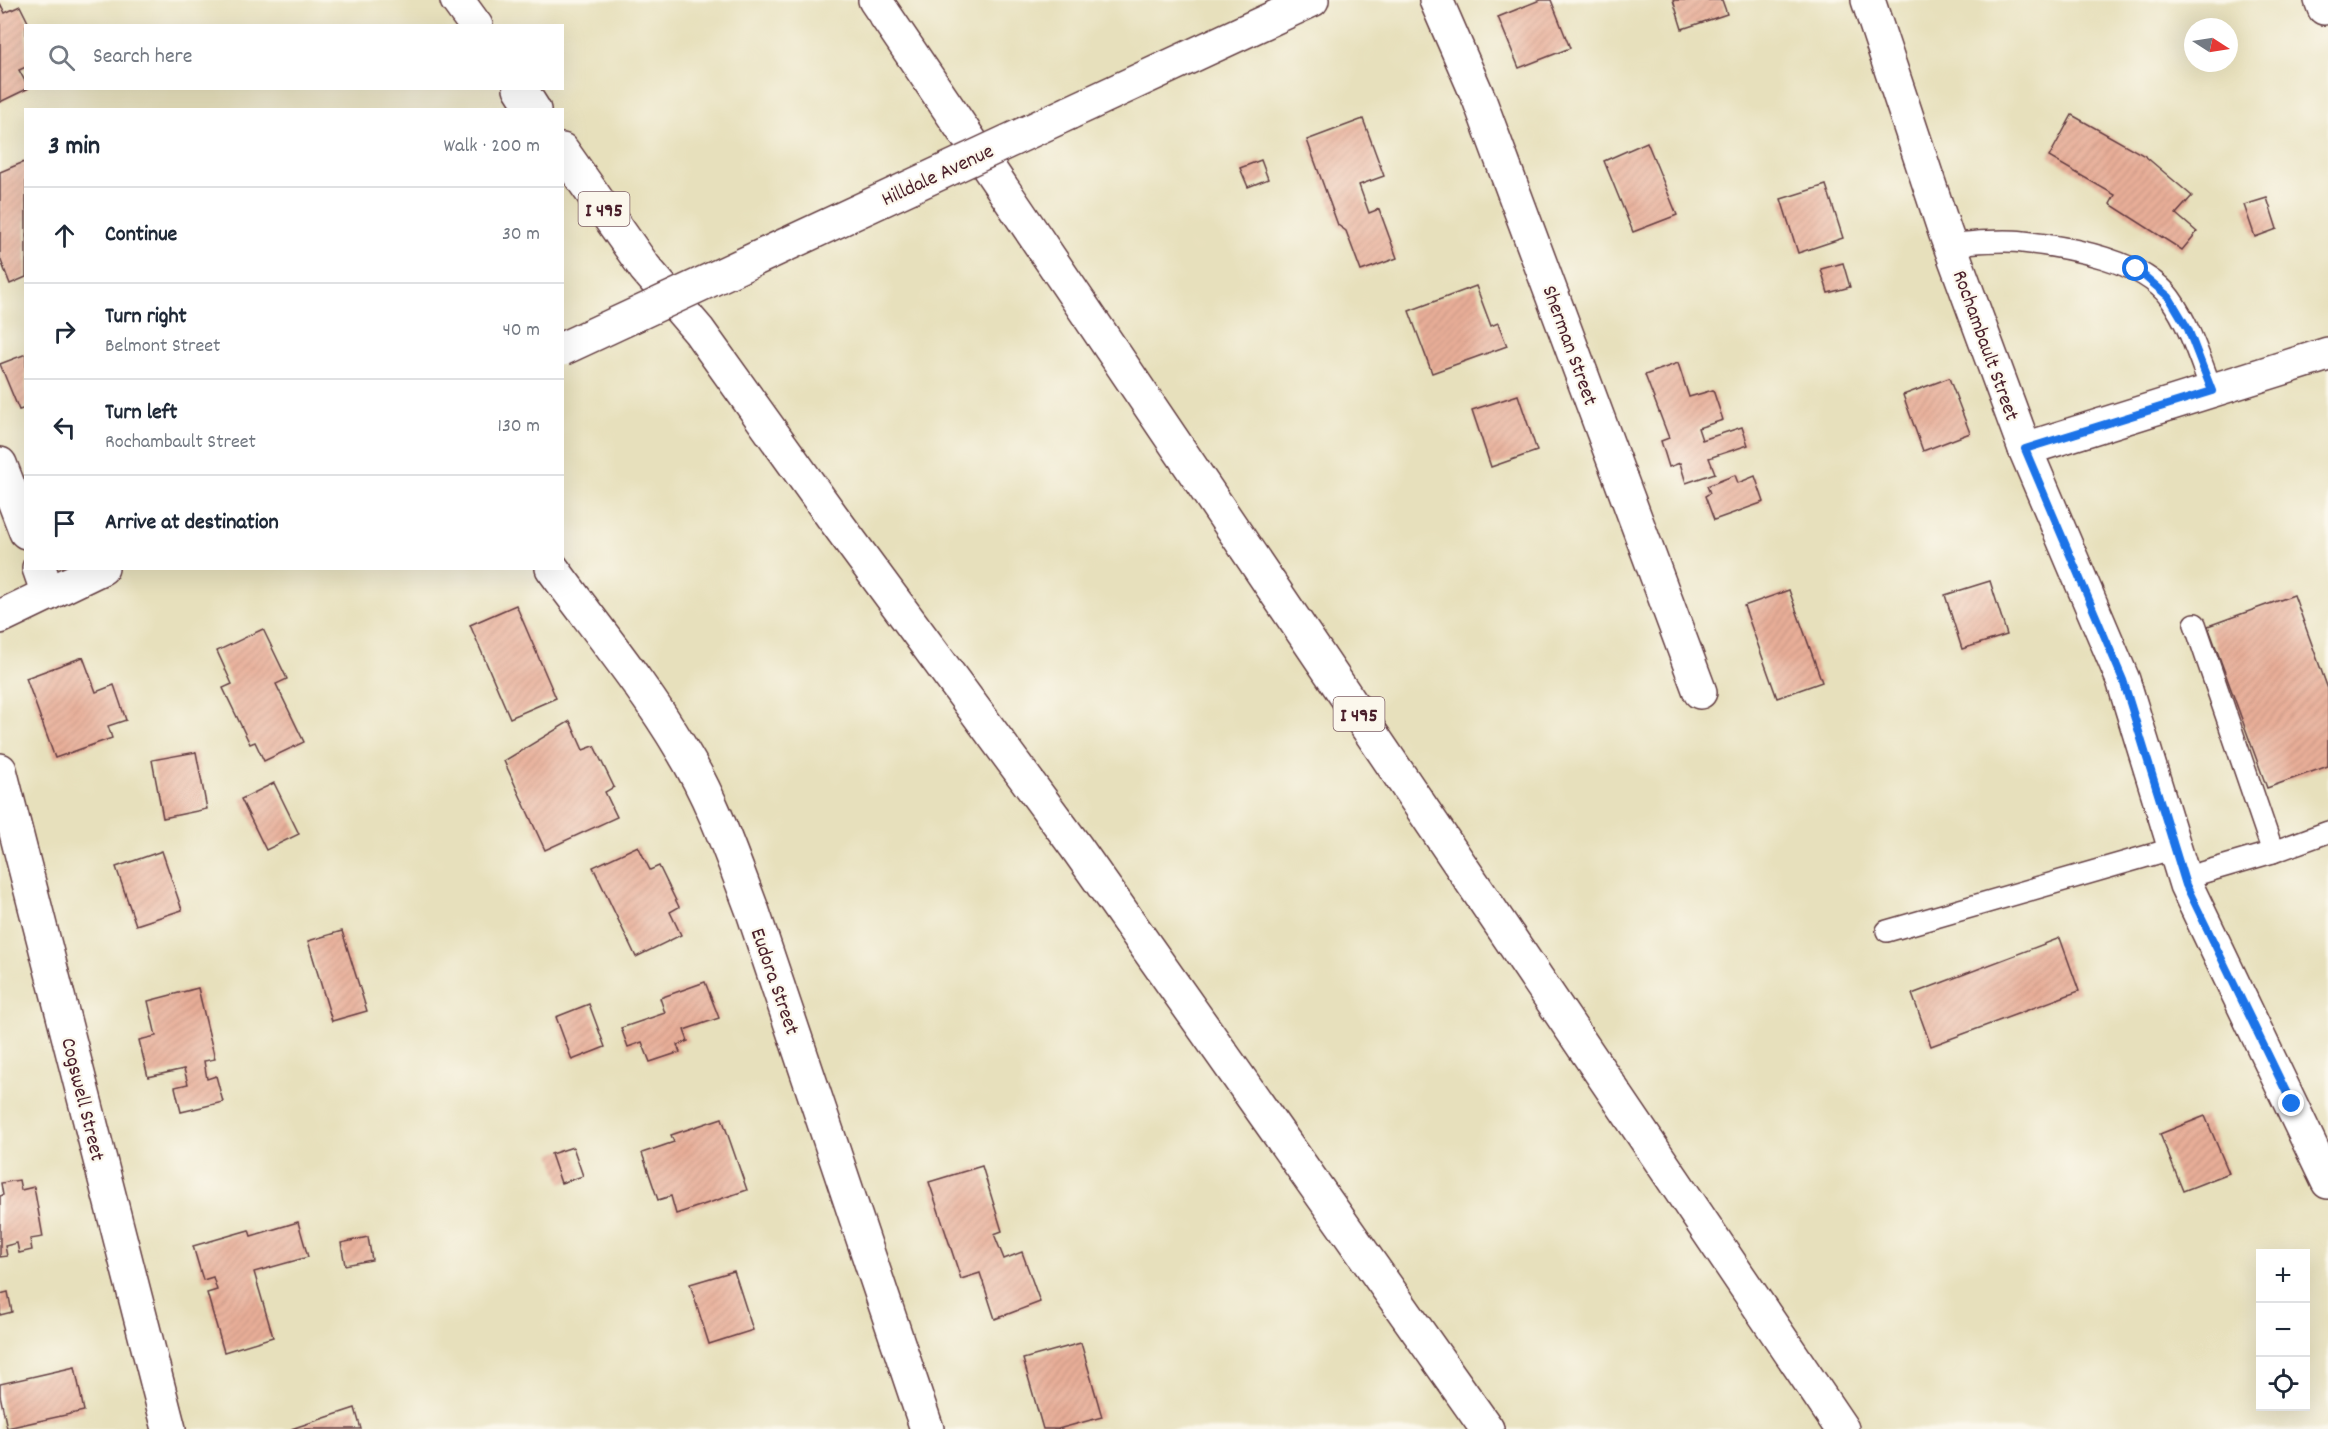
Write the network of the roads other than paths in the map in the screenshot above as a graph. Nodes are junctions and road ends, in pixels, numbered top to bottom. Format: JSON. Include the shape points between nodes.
{"nodes":[{"id":1,"x":457,"y":0,"type":"edge"},
{"id":2,"x":875,"y":0,"type":"edge"},
{"id":3,"x":1312,"y":0,"type":"edge"},
{"id":4,"x":1436,"y":0,"type":"edge"},
{"id":5,"x":1868,"y":0,"type":"edge"},
{"id":6,"x":475,"y":24,"type":"edge"},
{"id":7,"x":521,"y":90,"type":"edge"},
{"id":8,"x":533,"y":108,"type":"edge"},
{"id":9,"x":564,"y":153,"type":"edge"},
{"id":10,"x":1949,"y":244,"type":"junction"},
{"id":11,"x":564,"y":348,"type":"edge"},
{"id":12,"x":2328,"y":354,"type":"edge"},
{"id":13,"x":2212,"y":391,"type":"junction"},
{"id":14,"x":2025,"y":449,"type":"junction"},
{"id":15,"x":0,"y":464,"type":"edge"},
{"id":16,"x":24,"y":527,"type":"edge"},
{"id":17,"x":93,"y":570,"type":"edge"},
{"id":18,"x":553,"y":570,"type":"edge"},
{"id":19,"x":44,"y":581,"type":"edge"},
{"id":20,"x":0,"y":617,"type":"edge"},
{"id":21,"x":2195,"y":624,"type":"dead end"},
{"id":22,"x":1700,"y":692,"type":"dead end"},
{"id":23,"x":0,"y":770,"type":"edge"},
{"id":24,"x":2328,"y":832,"type":"edge"},
{"id":25,"x":2273,"y":852,"type":"junction"},
{"id":26,"x":2179,"y":863,"type":"junction"},
{"id":27,"x":1887,"y":932,"type":"dead end"},
{"id":28,"x":2328,"y":1182,"type":"edge"},
{"id":29,"x":169,"y":1429,"type":"edge"},
{"id":30,"x":927,"y":1429,"type":"edge"},
{"id":31,"x":1488,"y":1429,"type":"edge"},
{"id":32,"x":1842,"y":1429,"type":"edge"}],
"edges":[{"from":1,"to":6,"type":"main road"},
{"from":2,"to":32,"type":"main road","number":"I 495"},
{"from":3,"to":11,"type":"main road","name":"Hilldale Avenue","bridge":true},
{"from":4,"to":22,"type":"main road","name":"Sherman Street","via":[[1479,99]]},
{"from":5,"to":10,"type":"main road","name":"Rochambault Street"},
{"from":7,"to":8,"type":"main road"},
{"from":9,"to":31,"type":"main road","number":"I 495","via":[[645,268],[699,331],[1076,847]]},
{"from":10,"to":13,"type":"lane","via":[[2022,242],[2093,254],[2136,269],[2169,297],[2188,329]]},
{"from":10,"to":14,"type":"main road","name":"Rochambault Street"},
{"from":12,"to":13,"type":"main road"},
{"from":13,"to":14,"type":"main road"},
{"from":14,"to":26,"type":"main road","name":"Rochambault Street","via":[[2123,680]]},
{"from":15,"to":16,"type":"main road"},
{"from":17,"to":19,"type":"main road"},
{"from":18,"to":30,"type":"main road","name":"Eudora Street","via":[[683,751],[722,829]]},
{"from":19,"to":20,"type":"main road"},
{"from":21,"to":25,"type":"lane"},
{"from":23,"to":29,"type":"main road","name":"Cogswell Street"},
{"from":24,"to":25,"type":"lane"},
{"from":25,"to":26,"type":"lane"},
{"from":26,"to":27,"type":"lane"},
{"from":26,"to":28,"type":"main road","name":"Rochambault Street"}]}
